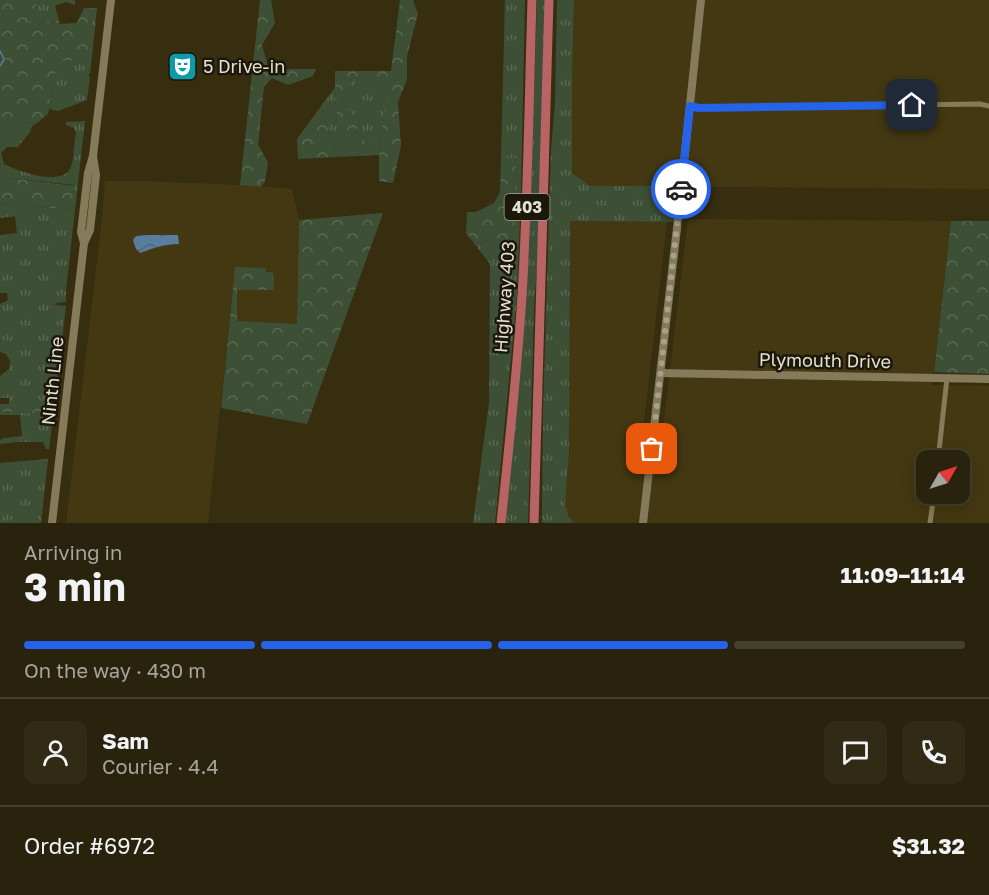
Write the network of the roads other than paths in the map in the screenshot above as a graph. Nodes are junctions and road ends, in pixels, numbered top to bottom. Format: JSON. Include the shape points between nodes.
{"nodes":[{"id":1,"x":111,"y":0,"type":"edge"},
{"id":2,"x":532,"y":0,"type":"edge"},
{"id":3,"x":549,"y":0,"type":"edge"},
{"id":4,"x":701,"y":0,"type":"edge"},
{"id":5,"x":690,"y":106,"type":"junction"},
{"id":6,"x":989,"y":106,"type":"edge"},
{"id":7,"x":661,"y":373,"type":"junction"},
{"id":8,"x":947,"y":378,"type":"junction"},
{"id":9,"x":989,"y":379,"type":"edge"},
{"id":10,"x":939,"y":450,"type":"edge"},
{"id":11,"x":933,"y":504,"type":"edge"},
{"id":12,"x":52,"y":523,"type":"edge"},
{"id":13,"x":501,"y":523,"type":"edge"},
{"id":14,"x":534,"y":523,"type":"edge"},
{"id":15,"x":643,"y":523,"type":"edge"},
{"id":16,"x":930,"y":523,"type":"edge"}],
"edges":[{"from":1,"to":12,"type":"street","name":"Ninth Line","via":[[81,232],[84,243]]},
{"from":2,"to":13,"type":"highway","name":"Highway 403","number":"403","via":[[522,297]]},
{"from":3,"to":14,"type":"highway","name":"Highway 403","number":"403"},
{"from":4,"to":5,"type":"street"},
{"from":5,"to":6,"type":"street"},
{"from":5,"to":7,"type":"street"},
{"from":7,"to":8,"type":"street","name":"Plymouth Drive"},
{"from":7,"to":15,"type":"street"},
{"from":8,"to":9,"type":"street","name":"Plymouth Drive"},
{"from":8,"to":10,"type":"street"},
{"from":11,"to":16,"type":"street"}]}
